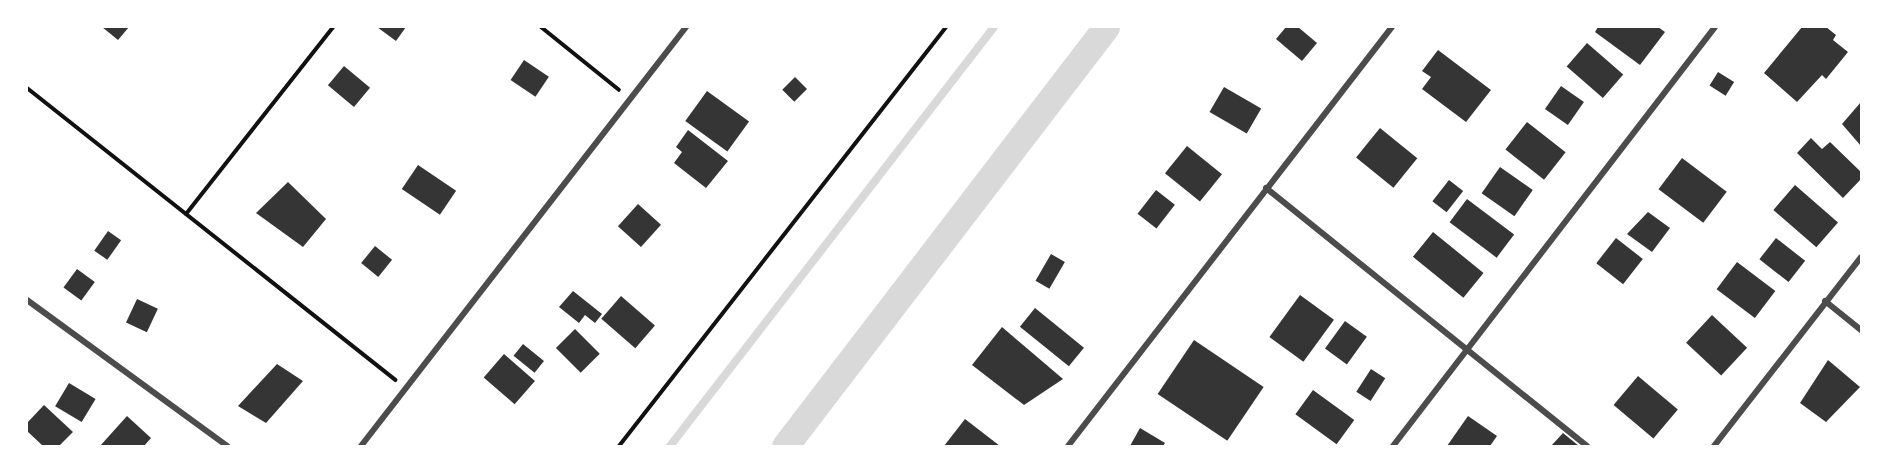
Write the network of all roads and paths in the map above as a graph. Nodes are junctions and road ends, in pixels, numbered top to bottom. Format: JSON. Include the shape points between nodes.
{"nodes":[{"id":1,"x":333,"y":27,"type":"edge"},
{"id":2,"x":541,"y":27,"type":"edge"},
{"id":3,"x":686,"y":27,"type":"edge"},
{"id":4,"x":946,"y":27,"type":"edge"},
{"id":5,"x":1392,"y":27,"type":"edge"},
{"id":6,"x":1715,"y":27,"type":"edge"},
{"id":7,"x":27,"y":88,"type":"edge"},
{"id":8,"x":632,"y":100,"type":"junction"},
{"id":9,"x":1266,"y":188,"type":"junction"},
{"id":10,"x":186,"y":214,"type":"junction"},
{"id":11,"x":1861,"y":257,"type":"edge"},
{"id":12,"x":27,"y":300,"type":"edge"},
{"id":13,"x":1825,"y":301,"type":"junction"},
{"id":14,"x":1861,"y":330,"type":"edge"},
{"id":15,"x":1468,"y":349,"type":"junction"},
{"id":16,"x":405,"y":387,"type":"junction"},
{"id":17,"x":227,"y":446,"type":"edge"},
{"id":18,"x":361,"y":446,"type":"edge"},
{"id":19,"x":619,"y":446,"type":"edge"},
{"id":20,"x":1068,"y":446,"type":"edge"},
{"id":21,"x":1393,"y":446,"type":"edge"},
{"id":22,"x":1587,"y":446,"type":"edge"},
{"id":23,"x":1714,"y":446,"type":"edge"}],
"edges":[{"from":1,"to":10,"type":"path"},
{"from":2,"to":8,"type":"path"},
{"from":3,"to":8,"type":"street"},
{"from":4,"to":19,"type":"path"},
{"from":5,"to":9,"type":"street"},
{"from":6,"to":15,"type":"street"},
{"from":7,"to":10,"type":"path"},
{"from":8,"to":16,"type":"street"},
{"from":9,"to":15,"type":"street"},
{"from":9,"to":20,"type":"street"},
{"from":10,"to":16,"type":"path"},
{"from":11,"to":13,"type":"street"},
{"from":12,"to":17,"type":"street"},
{"from":13,"to":14,"type":"street"},
{"from":13,"to":23,"type":"street"},
{"from":15,"to":21,"type":"street"},
{"from":15,"to":22,"type":"street"},
{"from":16,"to":18,"type":"street"}]}
